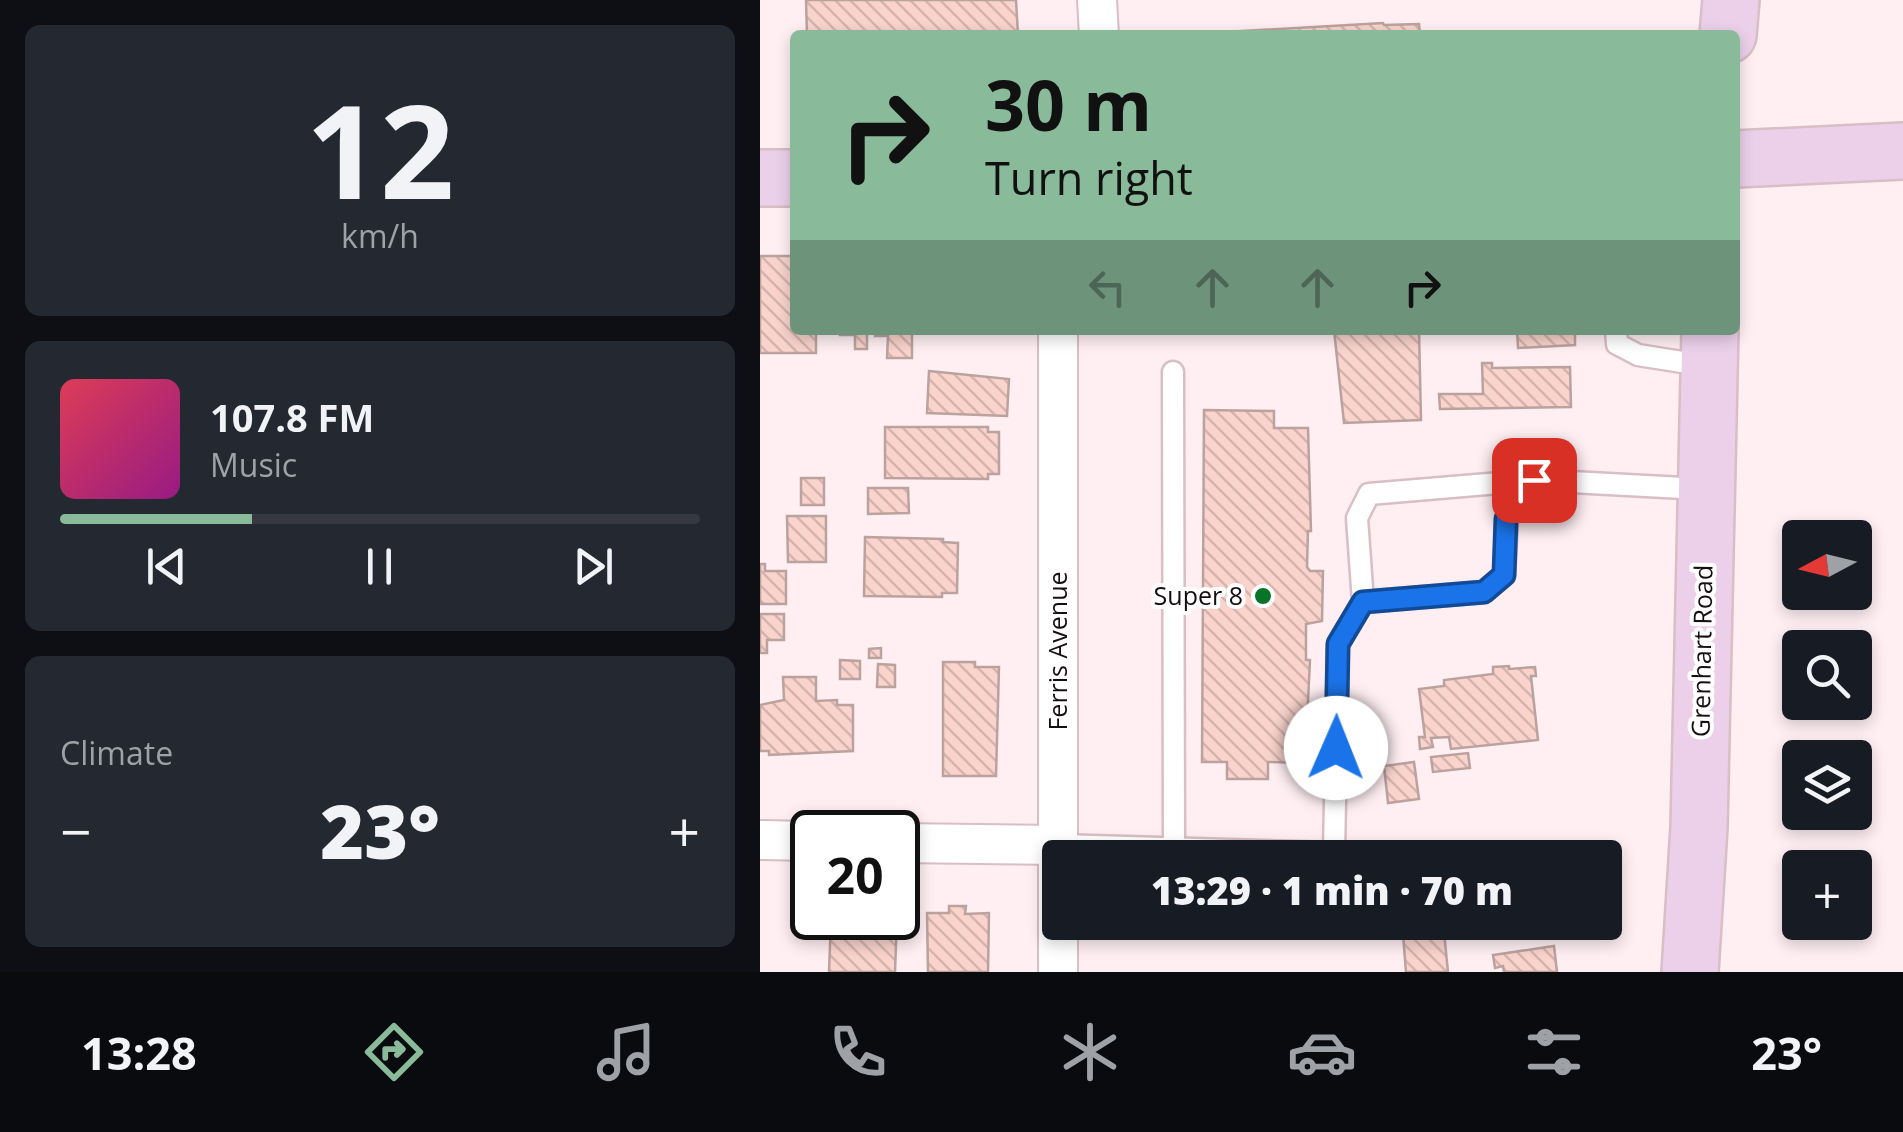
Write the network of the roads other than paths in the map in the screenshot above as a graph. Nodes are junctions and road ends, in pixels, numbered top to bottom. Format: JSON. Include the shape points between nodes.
{"nodes":[{"id":1,"x":1098,"y":0,"type":"edge"},
{"id":2,"x":1730,"y":0,"type":"edge"},
{"id":3,"x":1099,"y":30,"type":"edge"},
{"id":4,"x":1728,"y":30,"type":"edge"},
{"id":5,"x":1903,"y":151,"type":"edge"},
{"id":6,"x":1740,"y":159,"type":"edge"},
{"id":7,"x":760,"y":178,"type":"edge"},
{"id":8,"x":790,"y":178,"type":"edge"},
{"id":9,"x":1058,"y":335,"type":"edge"},
{"id":10,"x":1617,"y":337,"type":"edge"},
{"id":11,"x":1709,"y":348,"type":"edge"},
{"id":12,"x":1173,"y":372,"type":"dead end"},
{"id":13,"x":1534,"y":480,"type":"junction"},
{"id":14,"x":1704,"y":489,"type":"junction"},
{"id":15,"x":1363,"y":602,"type":"junction"},
{"id":16,"x":760,"y":840,"type":"edge"},
{"id":17,"x":1059,"y":840,"type":"edge"},
{"id":18,"x":1174,"y":840,"type":"edge"},
{"id":19,"x":1334,"y":840,"type":"edge"},
{"id":20,"x":790,"y":841,"type":"edge"},
{"id":21,"x":920,"y":842,"type":"edge"},
{"id":22,"x":1042,"y":845,"type":"edge"},
{"id":23,"x":1058,"y":940,"type":"edge"},
{"id":24,"x":1058,"y":972,"type":"edge"},
{"id":25,"x":1690,"y":972,"type":"edge"}],
"edges":[{"from":1,"to":3,"type":"street"},
{"from":2,"to":4,"type":"main road"},
{"from":5,"to":6,"type":"main road"},
{"from":7,"to":8,"type":"main road"},
{"from":9,"to":17,"type":"street","name":"Ferris Avenue"},
{"from":10,"to":11,"type":"lane","via":[[1638,355]]},
{"from":11,"to":14,"type":"main road","name":"Grenhart Road"},
{"from":12,"to":18,"type":"lane"},
{"from":13,"to":14,"type":"lane"},
{"from":13,"to":15,"type":"lane","via":[[1506,519],[1504,575],[1484,592]]},
{"from":13,"to":15,"type":"lane","via":[[1369,494],[1357,518]]},
{"from":14,"to":25,"type":"main road","name":"Grenhart Road"},
{"from":15,"to":19,"type":"lane","via":[[1338,644]]},
{"from":16,"to":20,"type":"street"},
{"from":21,"to":22,"type":"street"},
{"from":23,"to":24,"type":"street","name":"Ferris Avenue"}]}
